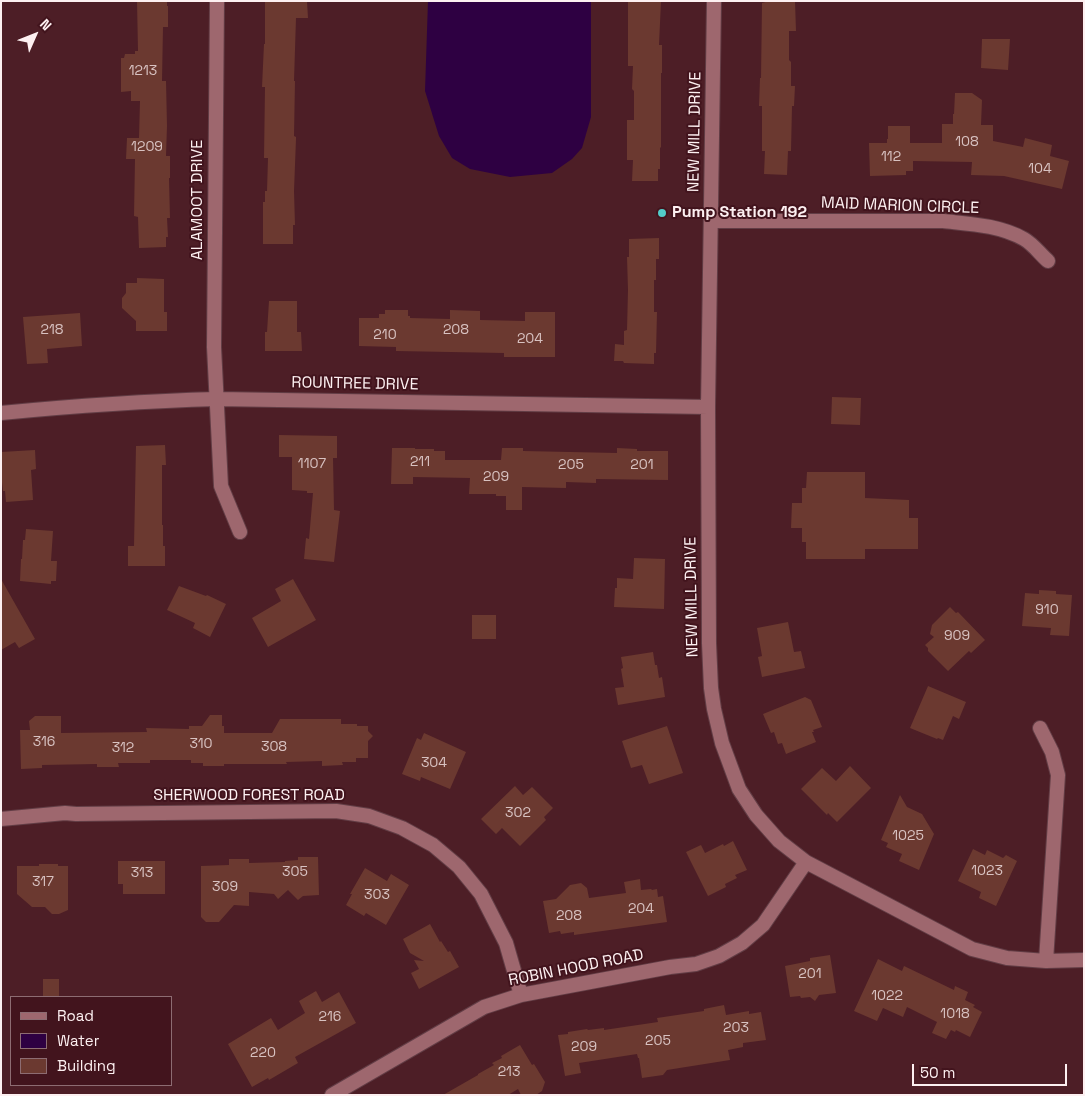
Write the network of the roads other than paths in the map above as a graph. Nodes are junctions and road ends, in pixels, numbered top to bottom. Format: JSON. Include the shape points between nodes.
{"nodes":[{"id":1,"x":217,"y":1,"type":"edge"},
{"id":2,"x":714,"y":1,"type":"edge"},
{"id":3,"x":711,"y":221,"type":"junction"},
{"id":4,"x":1048,"y":260,"type":"dead end"},
{"id":5,"x":217,"y":399,"type":"junction"},
{"id":6,"x":708,"y":407,"type":"junction"},
{"id":7,"x":1,"y":413,"type":"edge"},
{"id":8,"x":240,"y":532,"type":"dead end"},
{"id":9,"x":1040,"y":728,"type":"dead end"},
{"id":10,"x":1,"y":819,"type":"edge"},
{"id":11,"x":806,"y":862,"type":"junction"},
{"id":12,"x":1084,"y":960,"type":"edge"},
{"id":13,"x":1046,"y":961,"type":"junction"},
{"id":14,"x":521,"y":995,"type":"junction"},
{"id":15,"x":332,"y":1095,"type":"edge"}],
"edges":[{"from":1,"to":5,"type":"street","name":"ALAMOOT DRIVE","via":[[214,347]]},
{"from":2,"to":3,"type":"street","name":"NEW MILL DRIVE"},
{"from":3,"to":4,"type":"street","name":"MAID MARION CIRCLE","via":[[943,221],[980,225],[1006,230],[1026,240]]},
{"from":3,"to":6,"type":"street","name":"NEW MILL DRIVE"},
{"from":5,"to":6,"type":"street","name":"ROUNTREE DRIVE"},
{"from":5,"to":7,"type":"street","name":"ROUNTREE DRIVE"},
{"from":5,"to":8,"type":"street","name":"ALAMOOT DRIVE","via":[[221,486]]},
{"from":6,"to":11,"type":"street","name":"NEW MILL DRIVE","via":[[709,643],[714,709],[722,744],[740,789],[756,815],[779,841]]},
{"from":9,"to":13,"type":"street","via":[[1052,752],[1058,775]]},
{"from":10,"to":14,"type":"street","name":"SHERWOOD FOREST ROAD","via":[[65,813],[336,812],[369,816],[402,828],[433,845],[459,867],[481,894],[506,943]]},
{"from":11,"to":13,"type":"street","name":"NEW MILL DRIVE","via":[[972,948],[1007,958]]},
{"from":11,"to":14,"type":"street","name":"ROBIN HOOD ROAD","via":[[763,925],[742,943],[719,956],[696,964]]},
{"from":12,"to":13,"type":"street","name":"NEW MILL DRIVE"},
{"from":14,"to":15,"type":"street","name":"ROBIN HOOD ROAD","via":[[484,1006]]}]}
